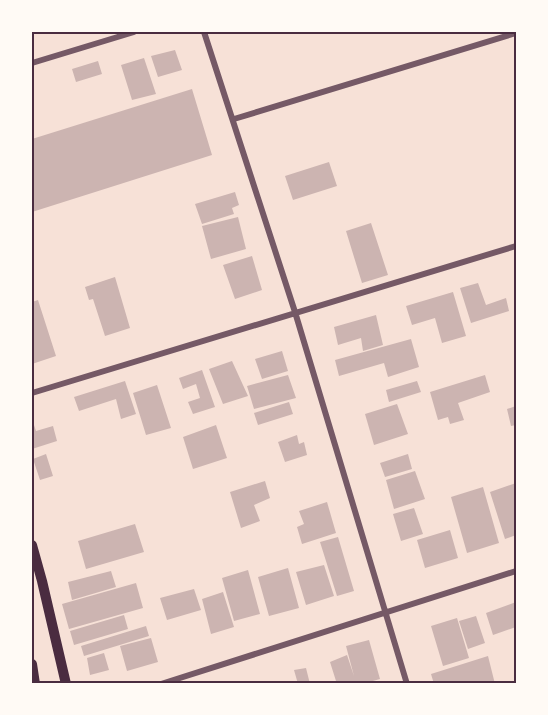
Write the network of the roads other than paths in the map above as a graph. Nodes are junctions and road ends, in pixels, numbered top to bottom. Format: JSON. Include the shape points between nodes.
{"nodes":[{"id":1,"x":134,"y":32,"type":"edge"},
{"id":2,"x":204,"y":32,"type":"edge"},
{"id":3,"x":516,"y":33,"type":"edge"},
{"id":4,"x":32,"y":63,"type":"edge"},
{"id":5,"x":234,"y":119,"type":"junction"},
{"id":6,"x":516,"y":246,"type":"edge"},
{"id":7,"x":295,"y":312,"type":"junction"},
{"id":8,"x":32,"y":393,"type":"edge"},
{"id":9,"x":32,"y":545,"type":"edge"},
{"id":10,"x":516,"y":571,"type":"edge"},
{"id":11,"x":385,"y":613,"type":"junction"},
{"id":12,"x":32,"y":664,"type":"edge"},
{"id":13,"x":35,"y":684,"type":"edge"},
{"id":14,"x":66,"y":684,"type":"edge"},
{"id":15,"x":161,"y":684,"type":"edge"},
{"id":16,"x":407,"y":684,"type":"edge"}],
"edges":[{"from":1,"to":4,"type":"street"},
{"from":2,"to":5,"type":"street"},
{"from":3,"to":5,"type":"street"},
{"from":5,"to":7,"type":"street"},
{"from":6,"to":7,"type":"street"},
{"from":7,"to":8,"type":"street"},
{"from":7,"to":11,"type":"street"},
{"from":9,"to":14,"type":"main road"},
{"from":10,"to":11,"type":"street"},
{"from":11,"to":15,"type":"street"},
{"from":11,"to":16,"type":"street"},
{"from":12,"to":13,"type":"main road"}]}
